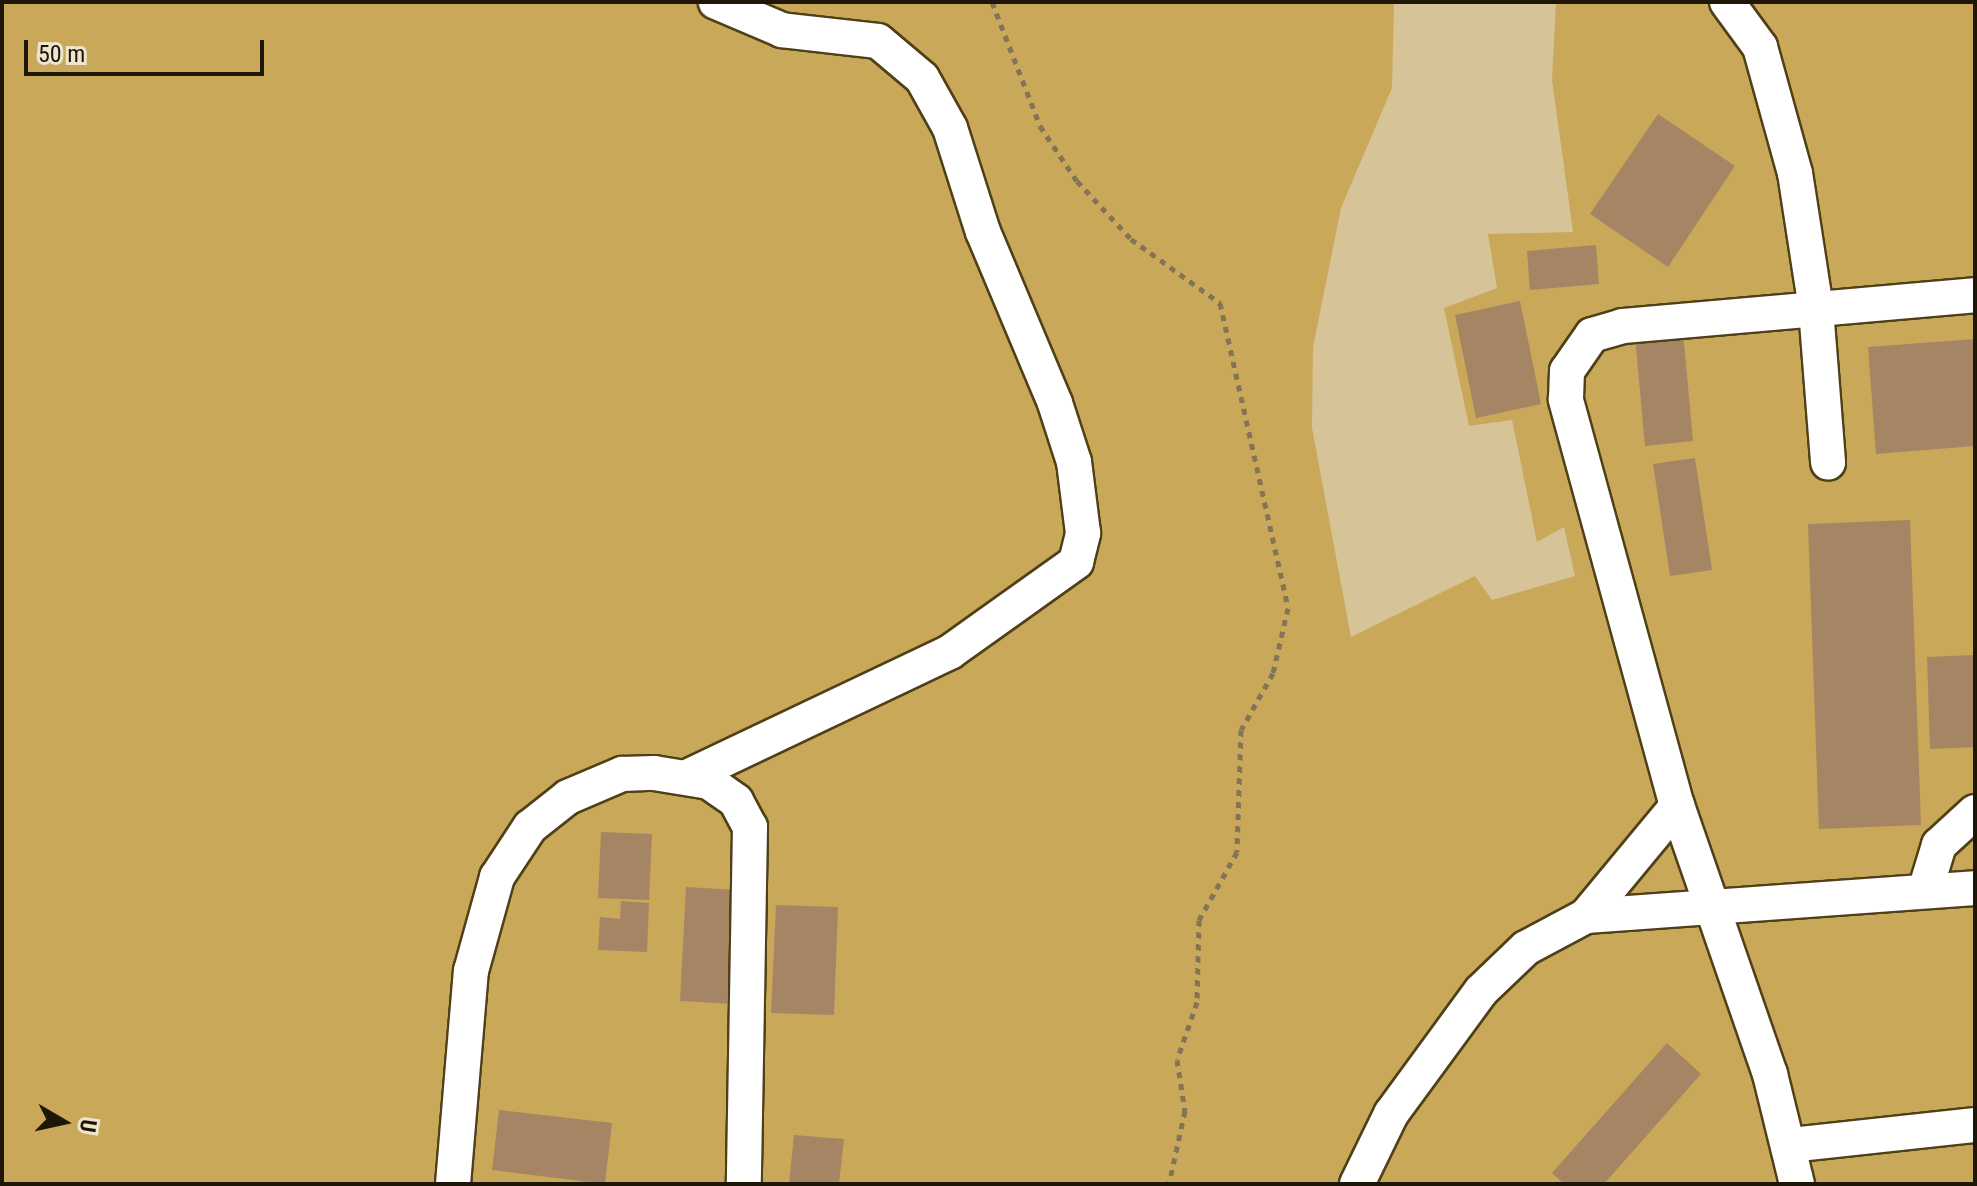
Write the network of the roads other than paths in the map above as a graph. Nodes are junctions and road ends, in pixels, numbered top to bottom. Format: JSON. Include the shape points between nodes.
{"nodes":[{"id":1,"x":716,"y":2,"type":"edge"},
{"id":2,"x":1727,"y":2,"type":"edge"},
{"id":3,"x":1975,"y":295,"type":"edge"},
{"id":4,"x":1816,"y":309,"type":"junction"},
{"id":5,"x":1828,"y":463,"type":"dead end"},
{"id":6,"x":689,"y":776,"type":"junction"},
{"id":7,"x":1677,"y":806,"type":"junction"},
{"id":8,"x":1975,"y":812,"type":"edge"},
{"id":9,"x":1975,"y":888,"type":"edge"},
{"id":10,"x":1925,"y":891,"type":"junction"},
{"id":11,"x":1713,"y":905,"type":"junction"},
{"id":12,"x":1586,"y":916,"type":"junction"},
{"id":13,"x":1975,"y":1125,"type":"edge"},
{"id":14,"x":1790,"y":1145,"type":"junction"},
{"id":15,"x":453,"y":1184,"type":"edge"},
{"id":16,"x":744,"y":1184,"type":"edge"},
{"id":17,"x":1357,"y":1184,"type":"edge"},
{"id":18,"x":1797,"y":1184,"type":"edge"}],
"edges":[{"from":1,"to":6,"type":"street","via":[[782,30],[878,41],[922,78],[950,128],[983,232],[1055,403],[1074,462],[1083,533],[1076,562],[950,652]]},
{"from":2,"to":4,"type":"street","via":[[1760,47],[1795,173]]},
{"from":3,"to":4,"type":"street"},
{"from":4,"to":5,"type":"street"},
{"from":4,"to":7,"type":"street","via":[[1623,326],[1592,335],[1567,371],[1566,399]]},
{"from":6,"to":15,"type":"street","via":[[622,774],[568,797],[530,827],[497,877],[471,971]]},
{"from":6,"to":16,"type":"street","via":[[736,801],[750,827]]},
{"from":7,"to":11,"type":"street"},
{"from":7,"to":12,"type":"street"},
{"from":8,"to":10,"type":"street","via":[[1939,845]]},
{"from":9,"to":10,"type":"street"},
{"from":10,"to":11,"type":"street"},
{"from":11,"to":12,"type":"street"},
{"from":11,"to":14,"type":"street"},
{"from":12,"to":17,"type":"street","via":[[1526,948],[1481,991],[1391,1114]]},
{"from":13,"to":14,"type":"street"},
{"from":14,"to":18,"type":"street"}]}
